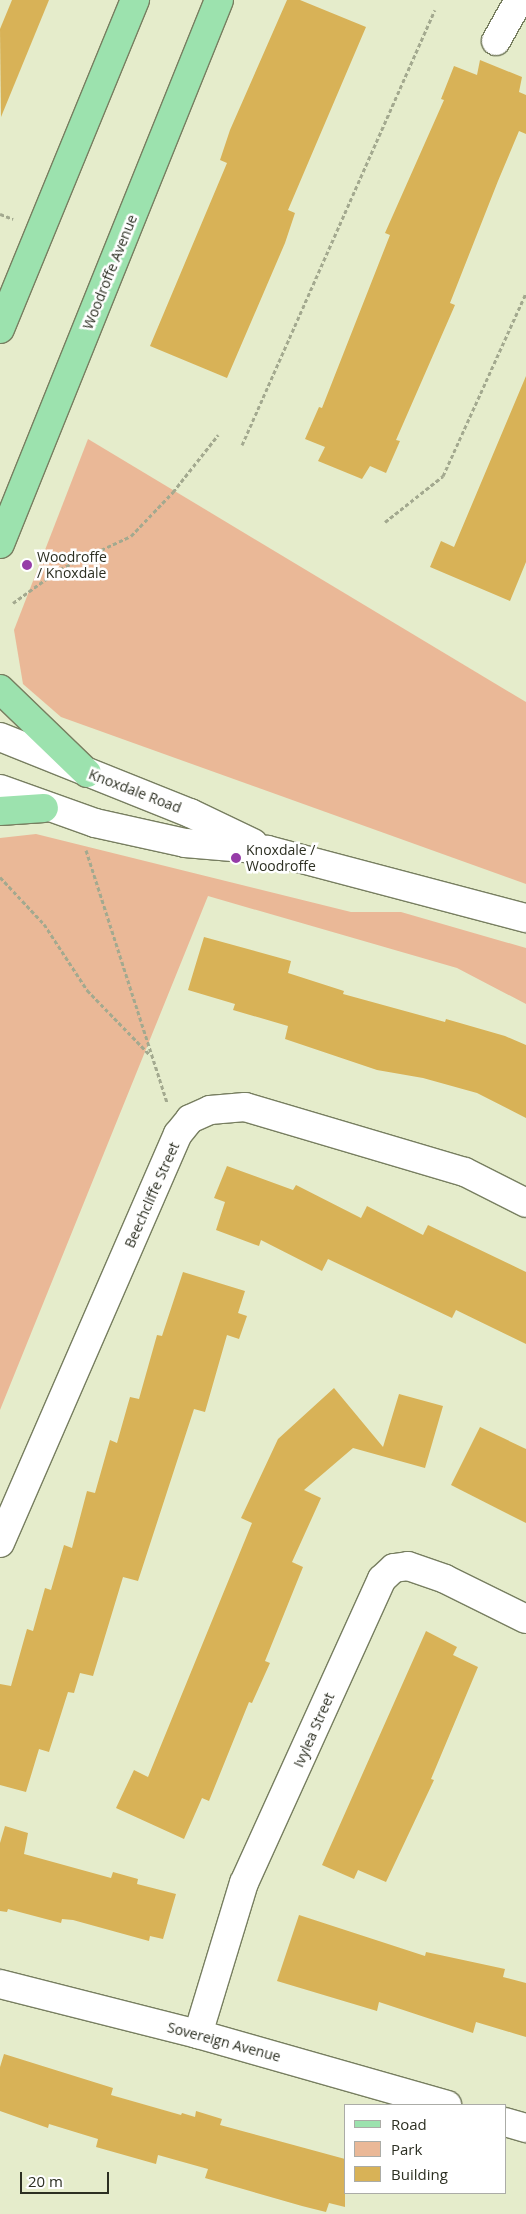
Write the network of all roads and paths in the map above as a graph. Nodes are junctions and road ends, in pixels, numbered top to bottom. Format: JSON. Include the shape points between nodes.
{"nodes":[{"id":1,"x":135,"y":0,"type":"edge"},
{"id":2,"x":218,"y":0,"type":"edge"},
{"id":3,"x":519,"y":0,"type":"edge"},
{"id":4,"x":435,"y":10,"type":"dead end"},
{"id":5,"x":496,"y":41,"type":"dead end"},
{"id":6,"x":0,"y":214,"type":"edge"},
{"id":7,"x":14,"y":220,"type":"dead end"},
{"id":8,"x":526,"y":293,"type":"edge"},
{"id":9,"x":0,"y":329,"type":"edge"},
{"id":10,"x":218,"y":435,"type":"dead end"},
{"id":11,"x":242,"y":445,"type":"dead end"},
{"id":12,"x":385,"y":522,"type":"dead end"},
{"id":13,"x":0,"y":544,"type":"edge"},
{"id":14,"x":13,"y":603,"type":"dead end"},
{"id":15,"x":0,"y":689,"type":"edge"},
{"id":16,"x":0,"y":737,"type":"edge"},
{"id":17,"x":87,"y":773,"type":"junction"},
{"id":18,"x":0,"y":789,"type":"edge"},
{"id":19,"x":44,"y":808,"type":"junction"},
{"id":20,"x":0,"y":811,"type":"edge"},
{"id":21,"x":95,"y":823,"type":"junction"},
{"id":22,"x":268,"y":850,"type":"junction"},
{"id":23,"x":0,"y":877,"type":"edge"},
{"id":24,"x":526,"y":918,"type":"edge"},
{"id":25,"x":151,"y":1055,"type":"junction"},
{"id":26,"x":178,"y":1134,"type":"junction"},
{"id":27,"x":526,"y":1203,"type":"edge"},
{"id":28,"x":0,"y":1543,"type":"edge"},
{"id":29,"x":526,"y":1619,"type":"edge"},
{"id":30,"x":0,"y":1984,"type":"edge"},
{"id":31,"x":198,"y":2034,"type":"junction"},
{"id":32,"x":443,"y":2104,"type":"edge"},
{"id":33,"x":506,"y":2122,"type":"edge"},
{"id":34,"x":526,"y":2128,"type":"edge"}],
"edges":[{"from":1,"to":9,"type":"main road"},
{"from":2,"to":13,"type":"main road","name":"Woodroffe Avenue"},
{"from":3,"to":5,"type":"street"},
{"from":4,"to":11,"type":"path"},
{"from":6,"to":7,"type":"path"},
{"from":8,"to":12,"type":"path","via":[[443,476]]},
{"from":10,"to":14,"type":"path","via":[[173,492],[131,536],[60,569]]},
{"from":15,"to":17,"type":"main road"},
{"from":16,"to":17,"type":"street","name":"Knoxdale Road"},
{"from":17,"to":22,"type":"street","name":"Knoxdale Road","via":[[190,812]]},
{"from":18,"to":19,"type":"street","name":"Knoxdale Road"},
{"from":19,"to":20,"type":"main road"},
{"from":19,"to":21,"type":"street","name":"Knoxdale Road"},
{"from":21,"to":22,"type":"street","name":"Knoxdale Road","via":[[185,844]]},
{"from":21,"to":25,"type":"path","via":[[85,853]]},
{"from":22,"to":24,"type":"street","name":"Knoxdale Road"},
{"from":23,"to":25,"type":"path","via":[[44,924],[87,990]]},
{"from":25,"to":26,"type":"path"},
{"from":26,"to":27,"type":"street","name":"Beechcliffe Street","via":[[190,1119],[210,1110],[245,1107],[465,1172]]},
{"from":26,"to":28,"type":"street","name":"Beechcliffe Street"},
{"from":29,"to":31,"type":"street","name":"Ivylea Street","via":[[445,1579],[408,1566],[394,1568],[382,1579],[244,1883]]},
{"from":30,"to":31,"type":"street","name":"Sovereign Avenue"},
{"from":31,"to":32,"type":"street","name":"Sovereign Avenue"},
{"from":33,"to":34,"type":"street"}]}
